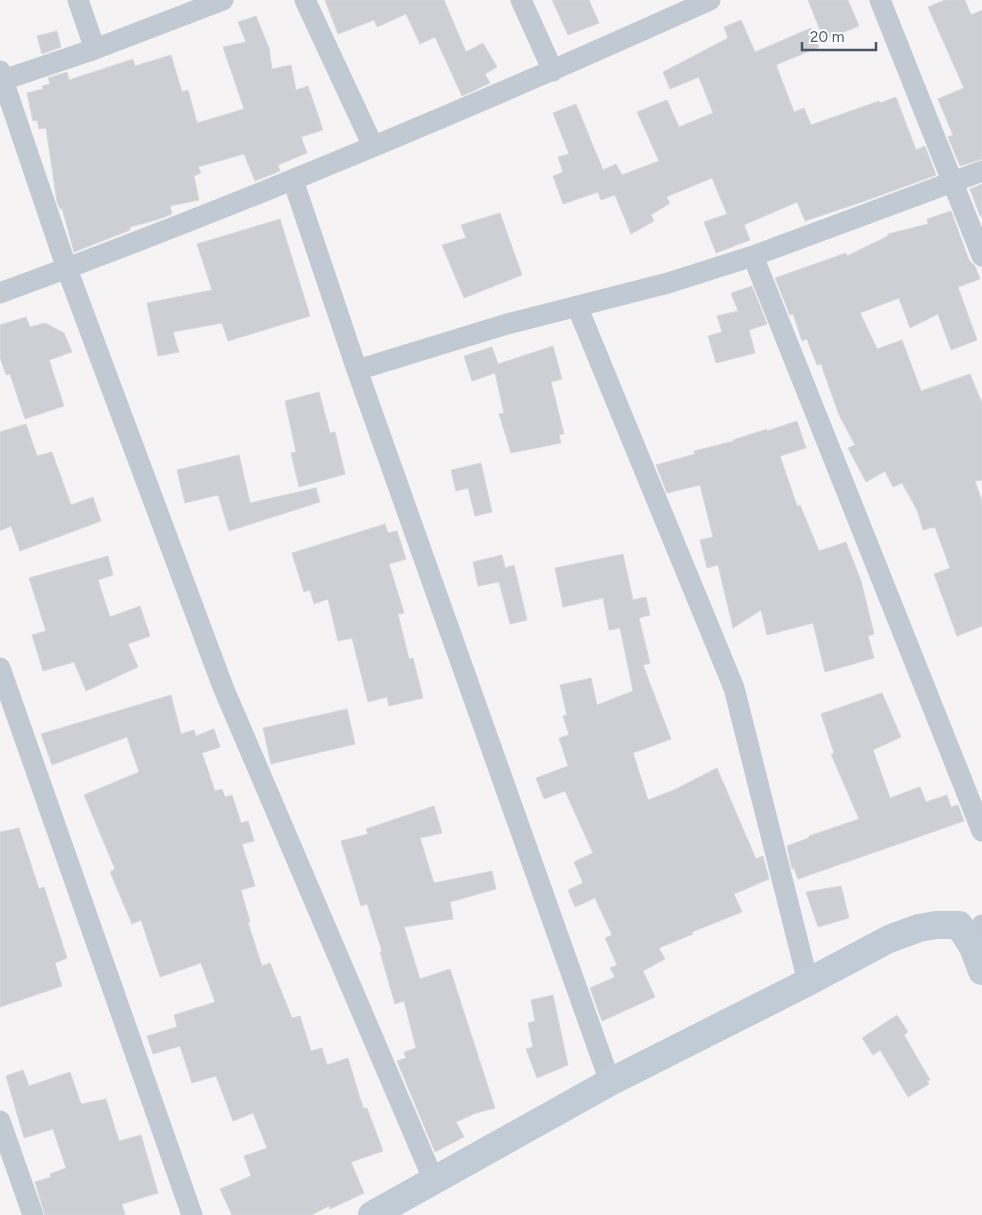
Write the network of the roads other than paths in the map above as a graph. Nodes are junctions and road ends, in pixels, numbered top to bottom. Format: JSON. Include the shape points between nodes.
{"nodes":[{"id":1,"x":78,"y":0,"type":"edge"},
{"id":2,"x":223,"y":0,"type":"edge"},
{"id":3,"x":305,"y":0,"type":"edge"},
{"id":4,"x":522,"y":0,"type":"edge"},
{"id":5,"x":710,"y":0,"type":"edge"},
{"id":6,"x":880,"y":0,"type":"edge"},
{"id":7,"x":95,"y":49,"type":"junction"},
{"id":8,"x":553,"y":71,"type":"junction"},
{"id":9,"x":2,"y":75,"type":"edge"},
{"id":10,"x":373,"y":146,"type":"junction"},
{"id":11,"x":982,"y":171,"type":"edge"},
{"id":12,"x":293,"y":180,"type":"junction"},
{"id":13,"x":952,"y":181,"type":"junction"},
{"id":14,"x":753,"y":256,"type":"junction"},
{"id":15,"x":982,"y":256,"type":"edge"},
{"id":16,"x":66,"y":269,"type":"junction"},
{"id":17,"x":0,"y":293,"type":"edge"},
{"id":18,"x":577,"y":306,"type":"junction"},
{"id":19,"x":357,"y":370,"type":"junction"},
{"id":20,"x":0,"y":668,"type":"edge"},
{"id":21,"x":982,"y":831,"type":"edge"},
{"id":22,"x":979,"y":947,"type":"edge"},
{"id":23,"x":808,"y":982,"type":"junction"},
{"id":24,"x":610,"y":1082,"type":"junction"},
{"id":25,"x":2,"y":1129,"type":"edge"},
{"id":26,"x":434,"y":1181,"type":"junction"},
{"id":27,"x":33,"y":1215,"type":"edge"},
{"id":28,"x":192,"y":1215,"type":"edge"},
{"id":29,"x":372,"y":1215,"type":"edge"}],
"edges":[{"from":1,"to":7,"type":"street"},
{"from":2,"to":7,"type":"street"},
{"from":3,"to":10,"type":"street"},
{"from":4,"to":8,"type":"street"},
{"from":5,"to":8,"type":"street"},
{"from":6,"to":13,"type":"street"},
{"from":7,"to":9,"type":"street"},
{"from":8,"to":10,"type":"street"},
{"from":9,"to":16,"type":"street"},
{"from":10,"to":12,"type":"street"},
{"from":11,"to":13,"type":"street"},
{"from":12,"to":16,"type":"street"},
{"from":12,"to":19,"type":"street"},
{"from":13,"to":14,"type":"street"},
{"from":13,"to":15,"type":"street"},
{"from":14,"to":18,"type":"street","via":[[668,283]]},
{"from":14,"to":21,"type":"street"},
{"from":16,"to":17,"type":"street"},
{"from":16,"to":26,"type":"street","via":[[223,687]]},
{"from":18,"to":19,"type":"street","via":[[506,324]]},
{"from":18,"to":23,"type":"street","via":[[734,688]]},
{"from":19,"to":24,"type":"street"},
{"from":20,"to":28,"type":"street"},
{"from":22,"to":23,"type":"street","via":[[959,926],[928,926],[889,939]]},
{"from":23,"to":24,"type":"street"},
{"from":24,"to":26,"type":"street"},
{"from":25,"to":27,"type":"street"},
{"from":26,"to":29,"type":"street"}]}
